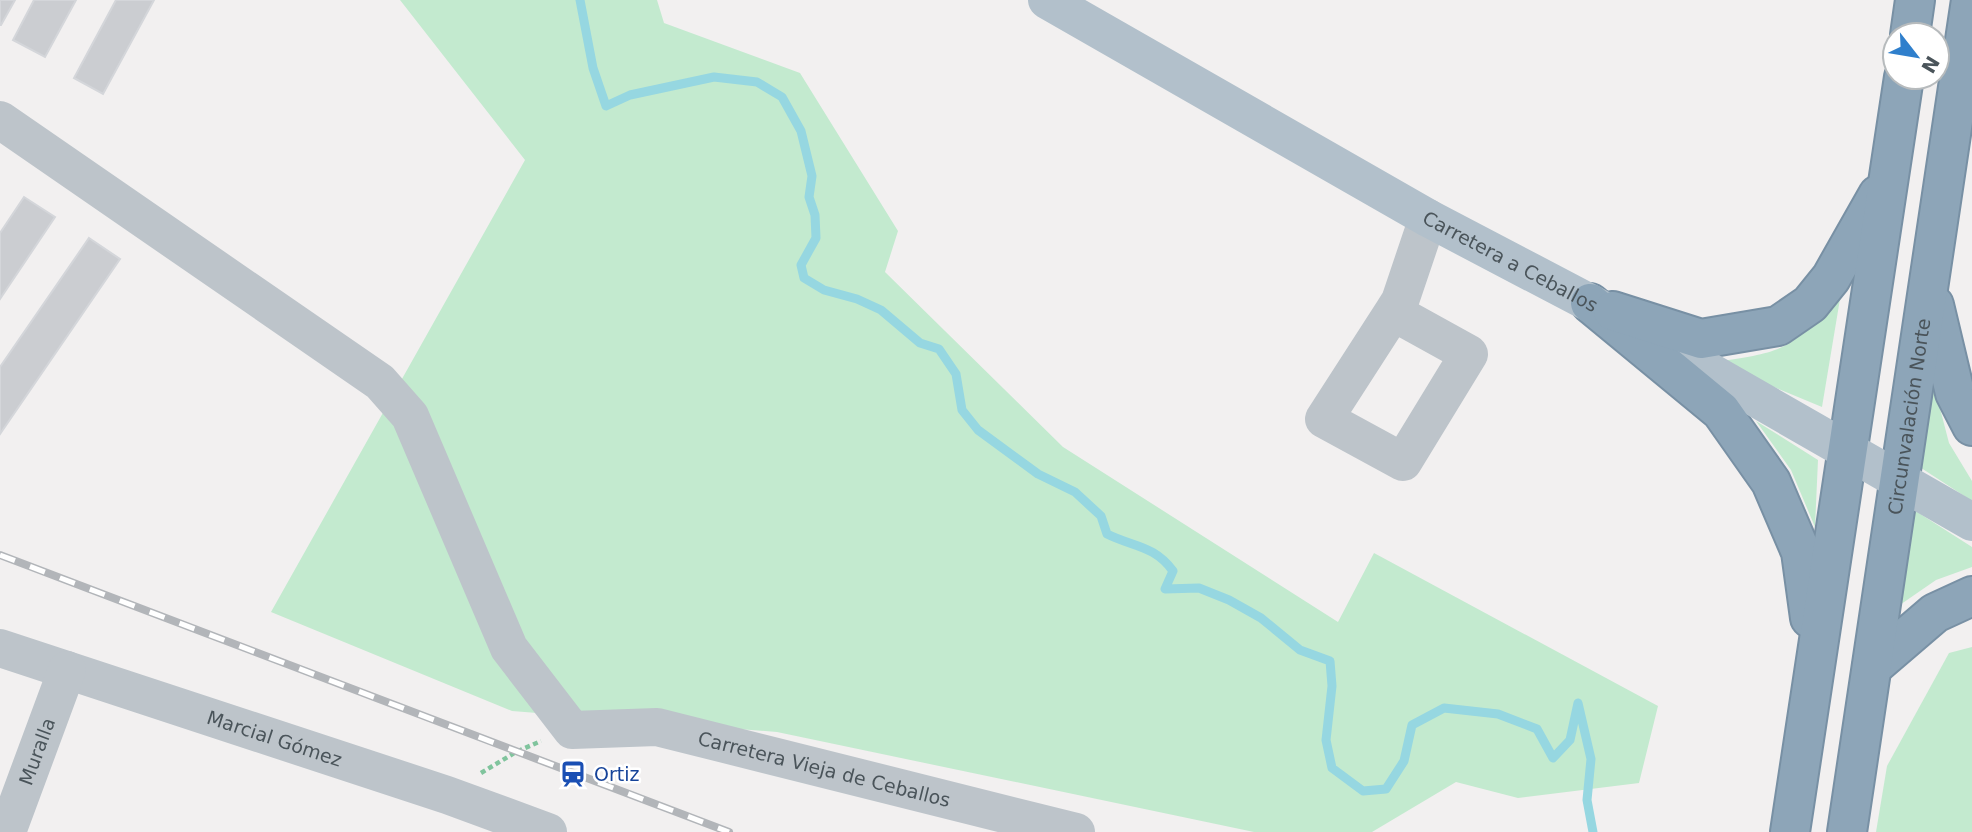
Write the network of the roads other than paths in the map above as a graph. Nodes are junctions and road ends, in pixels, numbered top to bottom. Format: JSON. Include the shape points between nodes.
{"nodes":[{"id":1,"x":1048,"y":0,"type":"edge"},
{"id":2,"x":1915,"y":0,"type":"edge"},
{"id":3,"x":1971,"y":0,"type":"edge"},
{"id":4,"x":1912,"y":21,"type":"edge"},
{"id":5,"x":1901,"y":91,"type":"edge"},
{"id":6,"x":0,"y":120,"type":"edge"},
{"id":7,"x":1888,"y":178,"type":"junction"},
{"id":8,"x":1428,"y":218,"type":"junction"},
{"id":9,"x":1929,"y":283,"type":"junction"},
{"id":10,"x":1590,"y":303,"type":"junction"},
{"id":11,"x":1393,"y":312,"type":"dead end"},
{"id":12,"x":1972,"y":426,"type":"edge"},
{"id":13,"x":1846,"y":451,"type":"junction"},
{"id":14,"x":1900,"y":480,"type":"junction"},
{"id":15,"x":1972,"y":522,"type":"edge"},
{"id":16,"x":1972,"y":596,"type":"edge"},
{"id":17,"x":0,"y":648,"type":"edge"},
{"id":18,"x":1816,"y":662,"type":"junction"},
{"id":19,"x":1872,"y":667,"type":"junction"},
{"id":20,"x":67,"y":670,"type":"junction"},
{"id":21,"x":495,"y":822,"type":"edge"},
{"id":22,"x":7,"y":832,"type":"edge"},
{"id":23,"x":548,"y":832,"type":"edge"},
{"id":24,"x":1076,"y":832,"type":"edge"},
{"id":25,"x":1790,"y":832,"type":"edge"},
{"id":26,"x":1847,"y":832,"type":"edge"}],
"edges":[{"from":1,"to":8,"type":"main road","name":"Carretera a Ceballos"},
{"from":2,"to":4,"type":"highway"},
{"from":3,"to":9,"type":"highway","name":"Circunvalación Norte"},
{"from":5,"to":7,"type":"highway"},
{"from":6,"to":24,"type":"street","name":"Carretera Vieja de Ceballos","via":[[380,382],[410,416],[509,648],[572,730],[657,727]]},
{"from":7,"to":10,"type":"highway","via":[[1831,278],[1810,304],[1778,326],[1701,339]]},
{"from":7,"to":13,"type":"highway"},
{"from":8,"to":10,"type":"main road","name":"Carretera a Ceballos"},
{"from":8,"to":11,"type":"street"},
{"from":9,"to":12,"type":"highway","via":[[1955,393]]},
{"from":9,"to":14,"type":"highway","name":"Circunvalación Norte"},
{"from":10,"to":13,"type":"main road","name":"Carretera a Ceballos"},
{"from":10,"to":18,"type":"highway","via":[[1721,411],[1771,482],[1801,552]]},
{"from":13,"to":14,"type":"main road","name":"Carretera a Ceballos"},
{"from":13,"to":18,"type":"highway"},
{"from":14,"to":15,"type":"main road","name":"Carretera a Ceballos"},
{"from":14,"to":19,"type":"highway","name":"Circunvalación Norte"},
{"from":16,"to":19,"type":"highway","via":[[1935,613]]},
{"from":17,"to":20,"type":"street","name":"Marcial Gómez"},
{"from":18,"to":25,"type":"highway"},
{"from":19,"to":26,"type":"highway","name":"Circunvalación Norte"},
{"from":20,"to":21,"type":"street","name":"Marcial Gómez","via":[[447,795]]},
{"from":20,"to":22,"type":"street","name":"Muralla"},
{"from":21,"to":23,"type":"street","name":"Marcial Gómez"}]}
